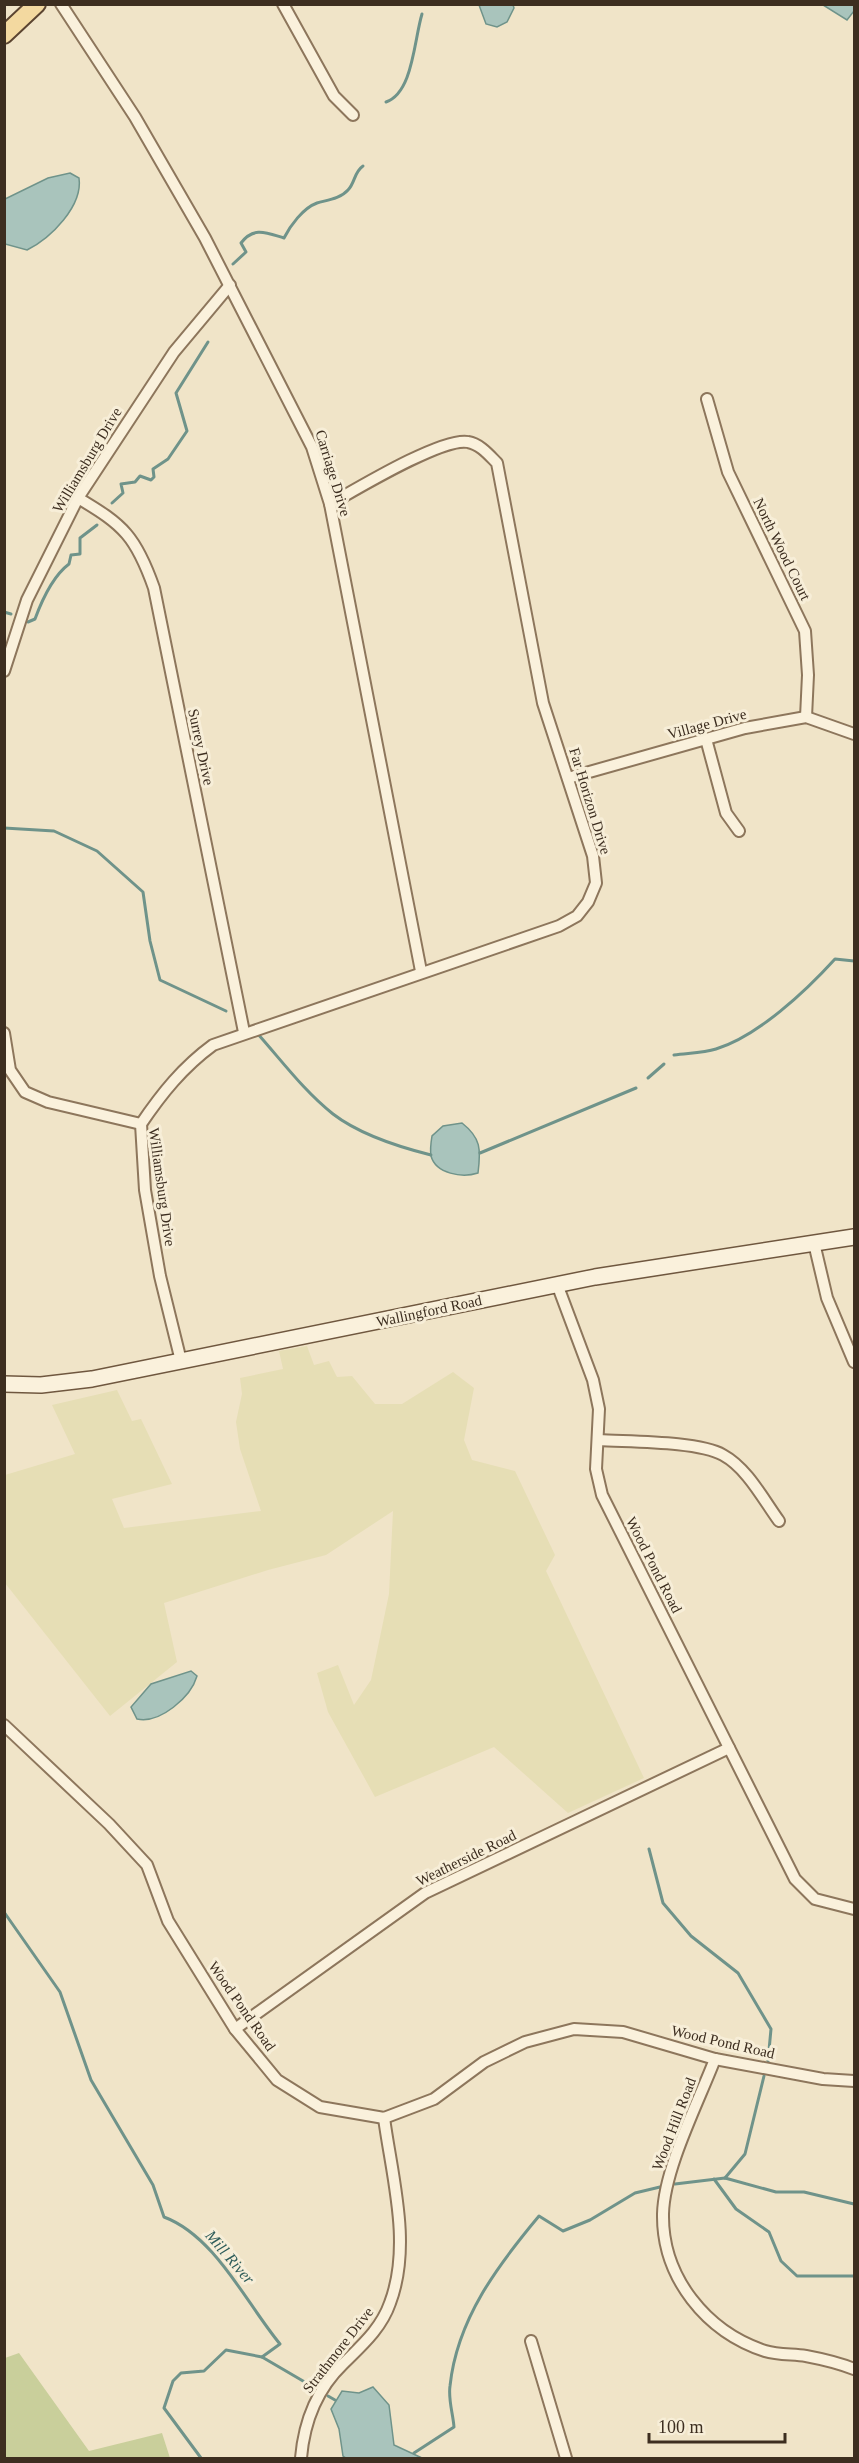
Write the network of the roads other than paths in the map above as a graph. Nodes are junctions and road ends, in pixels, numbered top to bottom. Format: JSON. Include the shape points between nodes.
{"nodes":[{"id":1,"x":37,"y":4,"type":"edge"},
{"id":2,"x":62,"y":4,"type":"edge"},
{"id":3,"x":283,"y":4,"type":"edge"},
{"id":4,"x":4,"y":35,"type":"edge"},
{"id":5,"x":353,"y":115,"type":"dead end"},
{"id":6,"x":230,"y":285,"type":"junction"},
{"id":7,"x":706,"y":399,"type":"dead end"},
{"id":8,"x":78,"y":498,"type":"junction"},
{"id":9,"x":330,"y":504,"type":"junction"},
{"id":10,"x":4,"y":671,"type":"edge"},
{"id":11,"x":806,"y":717,"type":"junction"},
{"id":12,"x":855,"y":734,"type":"edge"},
{"id":13,"x":706,"y":739,"type":"junction"},
{"id":14,"x":568,"y":778,"type":"junction"},
{"id":15,"x":739,"y":831,"type":"dead end"},
{"id":16,"x":421,"y":972,"type":"junction"},
{"id":17,"x":244,"y":1032,"type":"junction"},
{"id":18,"x":4,"y":1033,"type":"edge"},
{"id":19,"x":141,"y":1124,"type":"junction"},
{"id":20,"x":855,"y":1237,"type":"edge"},
{"id":21,"x":814,"y":1243,"type":"junction"},
{"id":22,"x":557,"y":1284,"type":"junction"},
{"id":23,"x":181,"y":1361,"type":"junction"},
{"id":24,"x":855,"y":1362,"type":"edge"},
{"id":25,"x":4,"y":1384,"type":"edge"},
{"id":26,"x":599,"y":1440,"type":"junction"},
{"id":27,"x":780,"y":1521,"type":"dead end"},
{"id":28,"x":4,"y":1725,"type":"edge"},
{"id":29,"x":729,"y":1748,"type":"junction"},
{"id":30,"x":855,"y":1909,"type":"edge"},
{"id":31,"x":235,"y":2028,"type":"junction"},
{"id":32,"x":715,"y":2059,"type":"junction"},
{"id":33,"x":855,"y":2081,"type":"edge"},
{"id":34,"x":384,"y":2118,"type":"junction"},
{"id":35,"x":531,"y":2341,"type":"dead end"},
{"id":36,"x":855,"y":2369,"type":"edge"},
{"id":37,"x":301,"y":2458,"type":"edge"},
{"id":38,"x":566,"y":2458,"type":"edge"}],
"edges":[{"from":1,"to":4,"type":"main road"},
{"from":2,"to":6,"type":"street","name":"Carriage Drive","via":[[172,177]]},
{"from":3,"to":5,"type":"street","via":[[334,96]]},
{"from":6,"to":8,"type":"street","name":"Williamsburg Drive","via":[[174,352]]},
{"from":6,"to":9,"type":"street","name":"Carriage Drive","via":[[312,447]]},
{"from":7,"to":11,"type":"street","name":"North Wood Court","via":[[728,472],[805,631]]},
{"from":8,"to":10,"type":"street","name":"Williamsburg Drive","via":[[27,600]]},
{"from":8,"to":17,"type":"street","name":"Surrey Drive","via":[[131,535],[154,588]]},
{"from":9,"to":14,"type":"street","name":"Far Horizon Drive","via":[[413,460],[458,442],[479,446],[497,463],[543,703]]},
{"from":9,"to":16,"type":"street","name":"Carriage Drive"},
{"from":11,"to":12,"type":"street","name":"Village Drive"},
{"from":11,"to":13,"type":"street","name":"Village Drive"},
{"from":13,"to":14,"type":"street","name":"Village Drive"},
{"from":13,"to":15,"type":"street","via":[[726,813]]},
{"from":14,"to":16,"type":"street","name":"Far Horizon Drive","via":[[593,856],[596,883],[588,902],[577,916],[559,926]]},
{"from":16,"to":17,"type":"street","name":"Far Horizon Drive"},
{"from":17,"to":19,"type":"street","name":"Far Horizon Drive","via":[[213,1045],[189,1062],[161,1093]]},
{"from":18,"to":19,"type":"street","name":"Williamsburg Drive","via":[[10,1070],[25,1092],[48,1102]]},
{"from":19,"to":23,"type":"street","name":"Williamsburg Drive","via":[[145,1190],[160,1276]]},
{"from":20,"to":21,"type":"street","name":"Wallingford Road"},
{"from":21,"to":22,"type":"street","name":"Wallingford Road"},
{"from":21,"to":24,"type":"street","via":[[827,1298]]},
{"from":22,"to":23,"type":"street","name":"Wallingford Road"},
{"from":22,"to":26,"type":"street","name":"Wood Pond Road","via":[[593,1380],[599,1409]]},
{"from":23,"to":25,"type":"street","name":"Wallingford Road","via":[[54,1384]]},
{"from":26,"to":27,"type":"street","via":[[696,1448],[722,1454],[740,1468]]},
{"from":26,"to":29,"type":"street","name":"Wood Pond Road","via":[[596,1469],[602,1495]]},
{"from":28,"to":31,"type":"street","name":"Wood Pond Road","via":[[147,1865],[168,1921]]},
{"from":29,"to":30,"type":"street","name":"Wood Pond Road","via":[[795,1879],[815,1899]]},
{"from":29,"to":31,"type":"street","name":"Weatherside Road","via":[[426,1893]]},
{"from":31,"to":34,"type":"street","name":"Wood Pond Road","via":[[277,2080],[320,2107]]},
{"from":32,"to":33,"type":"street","name":"Wood Pond Road"},
{"from":32,"to":34,"type":"street","name":"Wood Pond Road","via":[[623,2032],[574,2029],[525,2042],[484,2062],[434,2099]]},
{"from":32,"to":36,"type":"street","name":"Wood Hill Road","via":[[669,2175],[663,2214],[666,2242],[680,2281],[699,2311],[726,2333],[766,2352],[806,2356]]},
{"from":34,"to":37,"type":"street","name":"Strathmore Drive","via":[[399,2224],[398,2277],[390,2305],[376,2329],[341,2366],[312,2409]]},
{"from":35,"to":38,"type":"street"}]}
